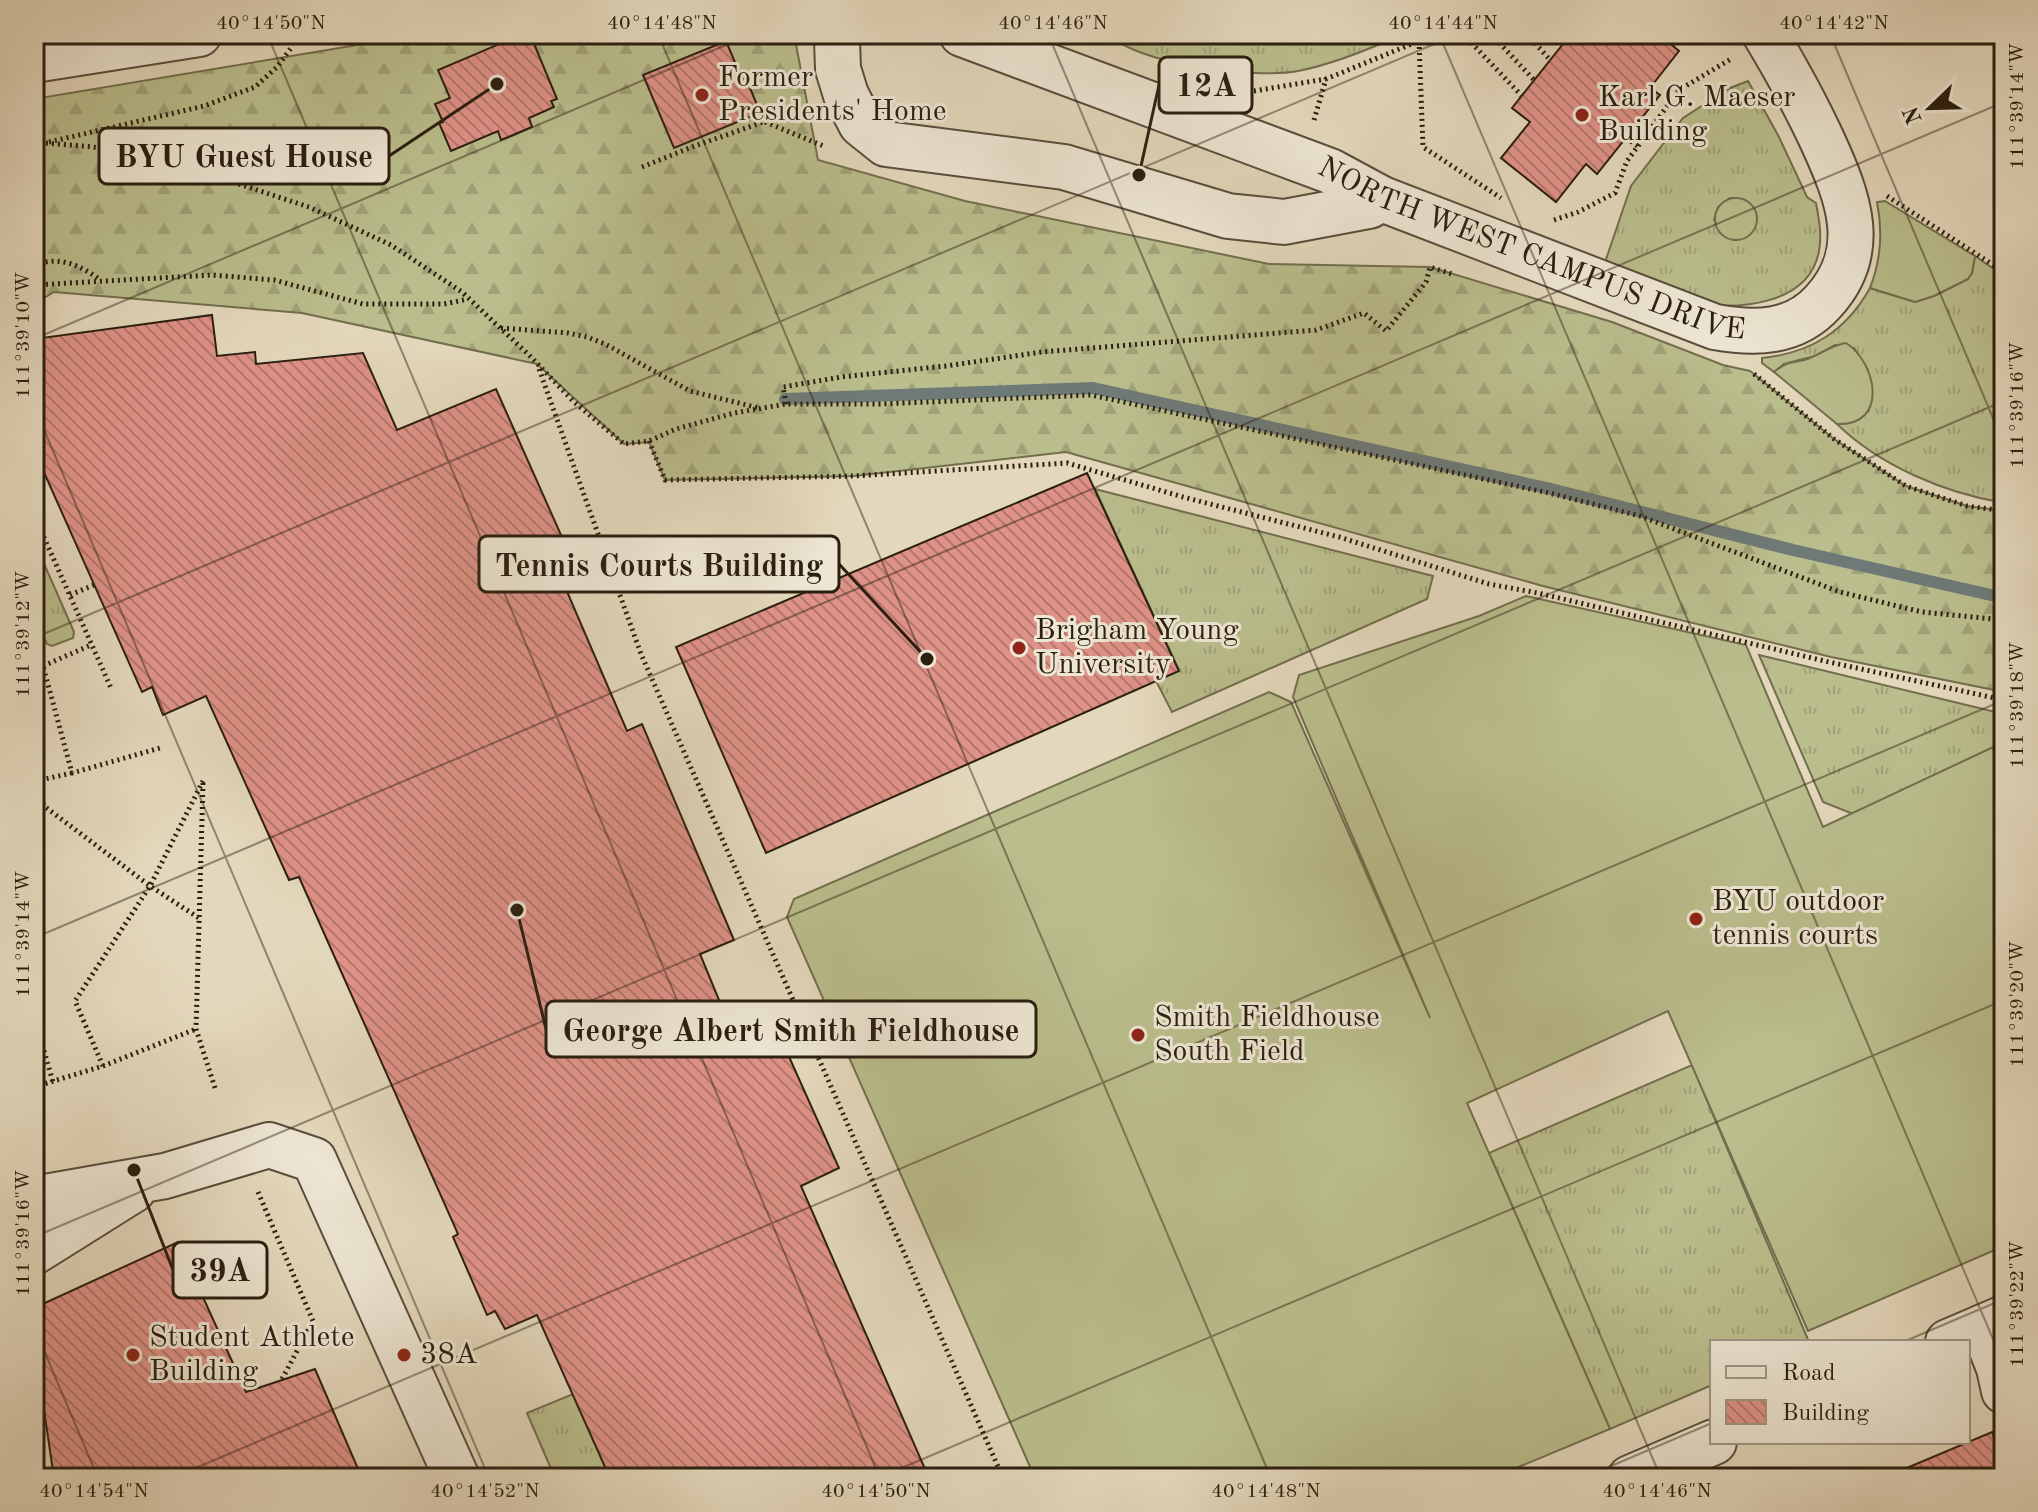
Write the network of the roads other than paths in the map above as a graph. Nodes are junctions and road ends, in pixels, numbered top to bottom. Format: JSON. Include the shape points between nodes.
{"nodes":[{"id":1,"x":199,"y":34,"type":"edge"},
{"id":2,"x":840,"y":34,"type":"edge"},
{"id":3,"x":962,"y":34,"type":"edge"},
{"id":4,"x":1752,"y":44,"type":"edge"},
{"id":5,"x":34,"y":60,"type":"edge"},
{"id":6,"x":1382,"y":199,"type":"junction"},
{"id":7,"x":165,"y":1176,"type":"junction"},
{"id":8,"x":34,"y":1199,"type":"edge"},
{"id":9,"x":34,"y":1252,"type":"edge"},
{"id":10,"x":1978,"y":1329,"type":"edge"},
{"id":11,"x":2004,"y":1391,"type":"edge"},
{"id":12,"x":1710,"y":1444,"type":"edge"},
{"id":13,"x":457,"y":1478,"type":"edge"},
{"id":14,"x":1630,"y":1478,"type":"edge"}],
"edges":[{"from":1,"to":5,"type":"street"},
{"from":2,"to":6,"type":"street","via":[[838,69],[846,95],[861,124],[886,144],[1064,167],[1228,216],[1284,222]]},
{"from":3,"to":6,"type":"street","name":"NORTH WEST CAMPUS DRIVE","via":[[1330,171]]},
{"from":4,"to":6,"type":"street","name":"NORTH WEST CAMPUS DRIVE","via":[[1814,123],[1849,208],[1852,239],[1846,268],[1832,292],[1804,318],[1750,333],[1715,327]]},
{"from":7,"to":8,"type":"street"},
{"from":7,"to":9,"type":"street","via":[[124,1195]]},
{"from":7,"to":13,"type":"street","via":[[269,1145],[314,1160]]},
{"from":10,"to":11,"type":"street","via":[[1999,1368]]},
{"from":12,"to":14,"type":"street"}]}
